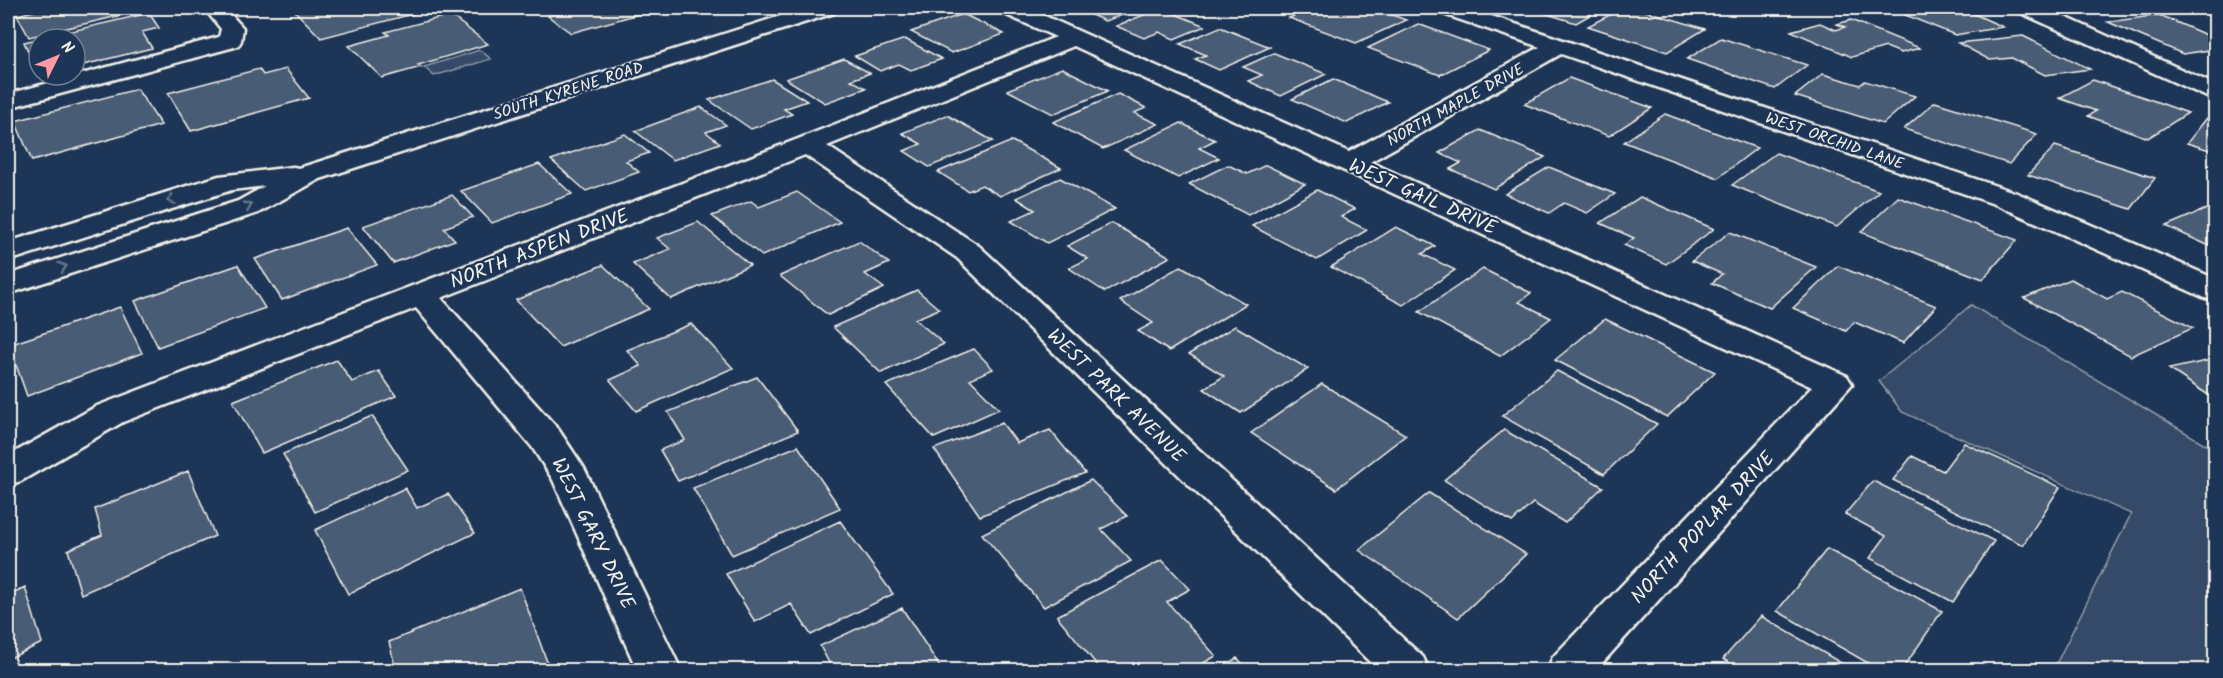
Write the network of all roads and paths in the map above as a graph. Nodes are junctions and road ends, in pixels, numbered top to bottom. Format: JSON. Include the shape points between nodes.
{"nodes":[{"id":1,"x":214,"y":8,"type":"edge"},
{"id":2,"x":826,"y":8,"type":"edge"},
{"id":3,"x":1010,"y":8,"type":"edge"},
{"id":4,"x":1448,"y":8,"type":"edge"},
{"id":5,"x":2029,"y":8,"type":"edge"},
{"id":6,"x":1076,"y":38,"type":"junction"},
{"id":7,"x":1560,"y":45,"type":"junction"},
{"id":8,"x":2216,"y":93,"type":"edge"},
{"id":9,"x":8,"y":101,"type":"edge"},
{"id":10,"x":807,"y":145,"type":"junction"},
{"id":11,"x":1349,"y":163,"type":"junction"},
{"id":12,"x":310,"y":173,"type":"junction"},
{"id":13,"x":8,"y":252,"type":"edge"},
{"id":14,"x":8,"y":285,"type":"edge"},
{"id":15,"x":2216,"y":291,"type":"edge"},
{"id":16,"x":421,"y":294,"type":"junction"},
{"id":17,"x":1835,"y":384,"type":"joint"},
{"id":18,"x":8,"y":472,"type":"edge"},
{"id":19,"x":659,"y":670,"type":"edge"},
{"id":20,"x":1407,"y":670,"type":"edge"},
{"id":21,"x":1569,"y":670,"type":"edge"}],
"edges":[{"from":1,"to":9,"type":"street","via":[[232,28],[230,41]]},
{"from":2,"to":12,"type":"street","name":"SOUTH KYRENE ROAD"},
{"from":3,"to":6,"type":"street","name":"WEST GAIL DRIVE"},
{"from":4,"to":7,"type":"street","name":"WEST ORCHID LANE"},
{"from":5,"to":8,"type":"street"},
{"from":6,"to":10,"type":"street","name":"NORTH ASPEN DRIVE"},
{"from":6,"to":11,"type":"street","name":"WEST GAIL DRIVE"},
{"from":7,"to":11,"type":"street","name":"NORTH MAPLE DRIVE"},
{"from":7,"to":15,"type":"street","name":"WEST ORCHID LANE","via":[[2007,200]]},
{"from":10,"to":16,"type":"street","name":"NORTH ASPEN DRIVE"},
{"from":10,"to":20,"type":"street","name":"WEST PARK AVENUE","via":[[968,252]]},
{"from":11,"to":17,"type":"street","name":"WEST GAIL DRIVE"},
{"from":12,"to":13,"type":"street","name":"SOUTH KYRENE ROAD","one_way":true,"via":[[229,182]]},
{"from":14,"to":12,"type":"street","name":"SOUTH KYRENE ROAD","one_way":true,"via":[[248,207]]},
{"from":16,"to":18,"type":"street","name":"NORTH ASPEN DRIVE","via":[[110,414]]},
{"from":16,"to":19,"type":"street","name":"WEST GARY DRIVE","via":[[545,438],[571,477]]},
{"from":17,"to":21,"type":"street","name":"NORTH POPLAR DRIVE"}]}
